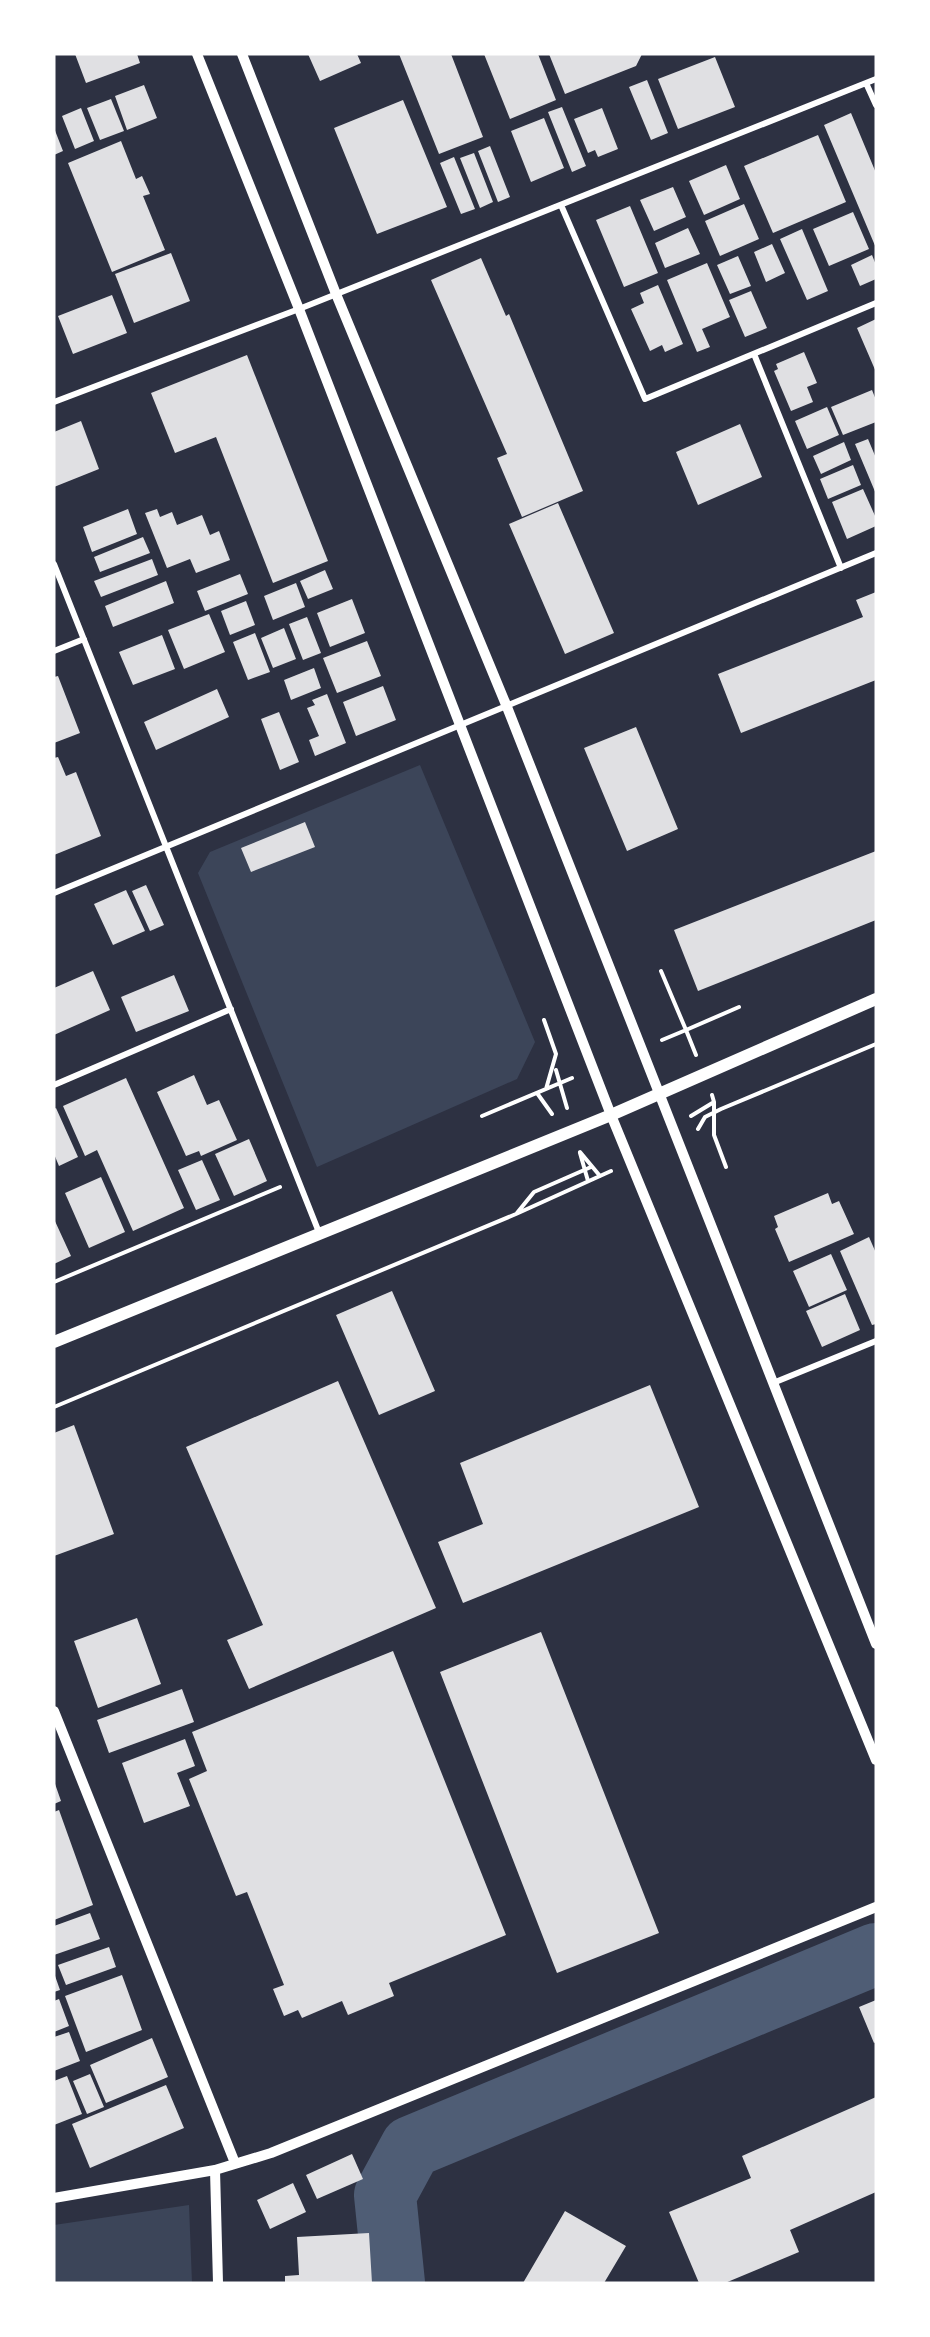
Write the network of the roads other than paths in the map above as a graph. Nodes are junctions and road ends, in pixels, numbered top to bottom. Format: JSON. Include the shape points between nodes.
{"nodes":[{"id":1,"x":197,"y":54,"type":"edge"},
{"id":2,"x":242,"y":54,"type":"edge"},
{"id":3,"x":876,"y":79,"type":"edge"},
{"id":4,"x":866,"y":83,"type":"junction"},
{"id":5,"x":876,"y":105,"type":"edge"},
{"id":6,"x":561,"y":205,"type":"junction"},
{"id":7,"x":336,"y":294,"type":"junction"},
{"id":8,"x":876,"y":303,"type":"edge"},
{"id":9,"x":299,"y":309,"type":"junction"},
{"id":10,"x":754,"y":354,"type":"junction"},
{"id":11,"x":54,"y":402,"type":"edge"},
{"id":12,"x":876,"y":553,"type":"edge"},
{"id":13,"x":54,"y":564,"type":"edge"},
{"id":14,"x":841,"y":568,"type":"junction"},
{"id":15,"x":84,"y":639,"type":"junction"},
{"id":16,"x":54,"y":651,"type":"edge"},
{"id":17,"x":507,"y":706,"type":"junction"},
{"id":18,"x":459,"y":726,"type":"junction"},
{"id":19,"x":167,"y":845,"type":"junction"},
{"id":20,"x":54,"y":893,"type":"edge"},
{"id":21,"x":876,"y":999,"type":"edge"},
{"id":22,"x":231,"y":1009,"type":"junction"},
{"id":23,"x":54,"y":1085,"type":"edge"},
{"id":24,"x":658,"y":1094,"type":"junction"},
{"id":25,"x":611,"y":1115,"type":"junction"},
{"id":26,"x":320,"y":1235,"type":"junction"},
{"id":27,"x":876,"y":1341,"type":"edge"},
{"id":28,"x":54,"y":1342,"type":"edge"},
{"id":29,"x":772,"y":1383,"type":"junction"},
{"id":30,"x":876,"y":1644,"type":"edge"},
{"id":31,"x":54,"y":1711,"type":"edge"},
{"id":32,"x":876,"y":1760,"type":"edge"},
{"id":33,"x":876,"y":1907,"type":"edge"},
{"id":34,"x":236,"y":2163,"type":"junction"},
{"id":35,"x":214,"y":2170,"type":"junction"},
{"id":36,"x":54,"y":2198,"type":"edge"},
{"id":37,"x":218,"y":2283,"type":"edge"}],
"edges":[{"from":1,"to":9,"type":"street"},
{"from":2,"to":7,"type":"street"},
{"from":3,"to":4,"type":"street"},
{"from":4,"to":5,"type":"street"},
{"from":4,"to":6,"type":"street"},
{"from":6,"to":7,"type":"street"},
{"from":6,"to":10,"type":"street","via":[[645,399]]},
{"from":7,"to":9,"type":"street"},
{"from":7,"to":17,"type":"street"},
{"from":8,"to":10,"type":"street"},
{"from":9,"to":11,"type":"street"},
{"from":9,"to":18,"type":"street"},
{"from":10,"to":14,"type":"street"},
{"from":12,"to":14,"type":"street"},
{"from":13,"to":15,"type":"street"},
{"from":14,"to":17,"type":"street"},
{"from":15,"to":16,"type":"street"},
{"from":15,"to":19,"type":"street"},
{"from":17,"to":18,"type":"street"},
{"from":17,"to":24,"type":"street"},
{"from":18,"to":19,"type":"street"},
{"from":18,"to":25,"type":"street"},
{"from":19,"to":20,"type":"street"},
{"from":19,"to":22,"type":"street"},
{"from":21,"to":24,"type":"main road"},
{"from":22,"to":23,"type":"street"},
{"from":22,"to":26,"type":"street"},
{"from":24,"to":25,"type":"main road"},
{"from":24,"to":29,"type":"street"},
{"from":25,"to":26,"type":"main road"},
{"from":25,"to":32,"type":"street"},
{"from":26,"to":28,"type":"main road"},
{"from":27,"to":29,"type":"street"},
{"from":29,"to":30,"type":"street"},
{"from":31,"to":34,"type":"street"},
{"from":33,"to":34,"type":"street","via":[[271,2153]]},
{"from":34,"to":35,"type":"street"},
{"from":35,"to":36,"type":"street"},
{"from":35,"to":37,"type":"street"}]}
